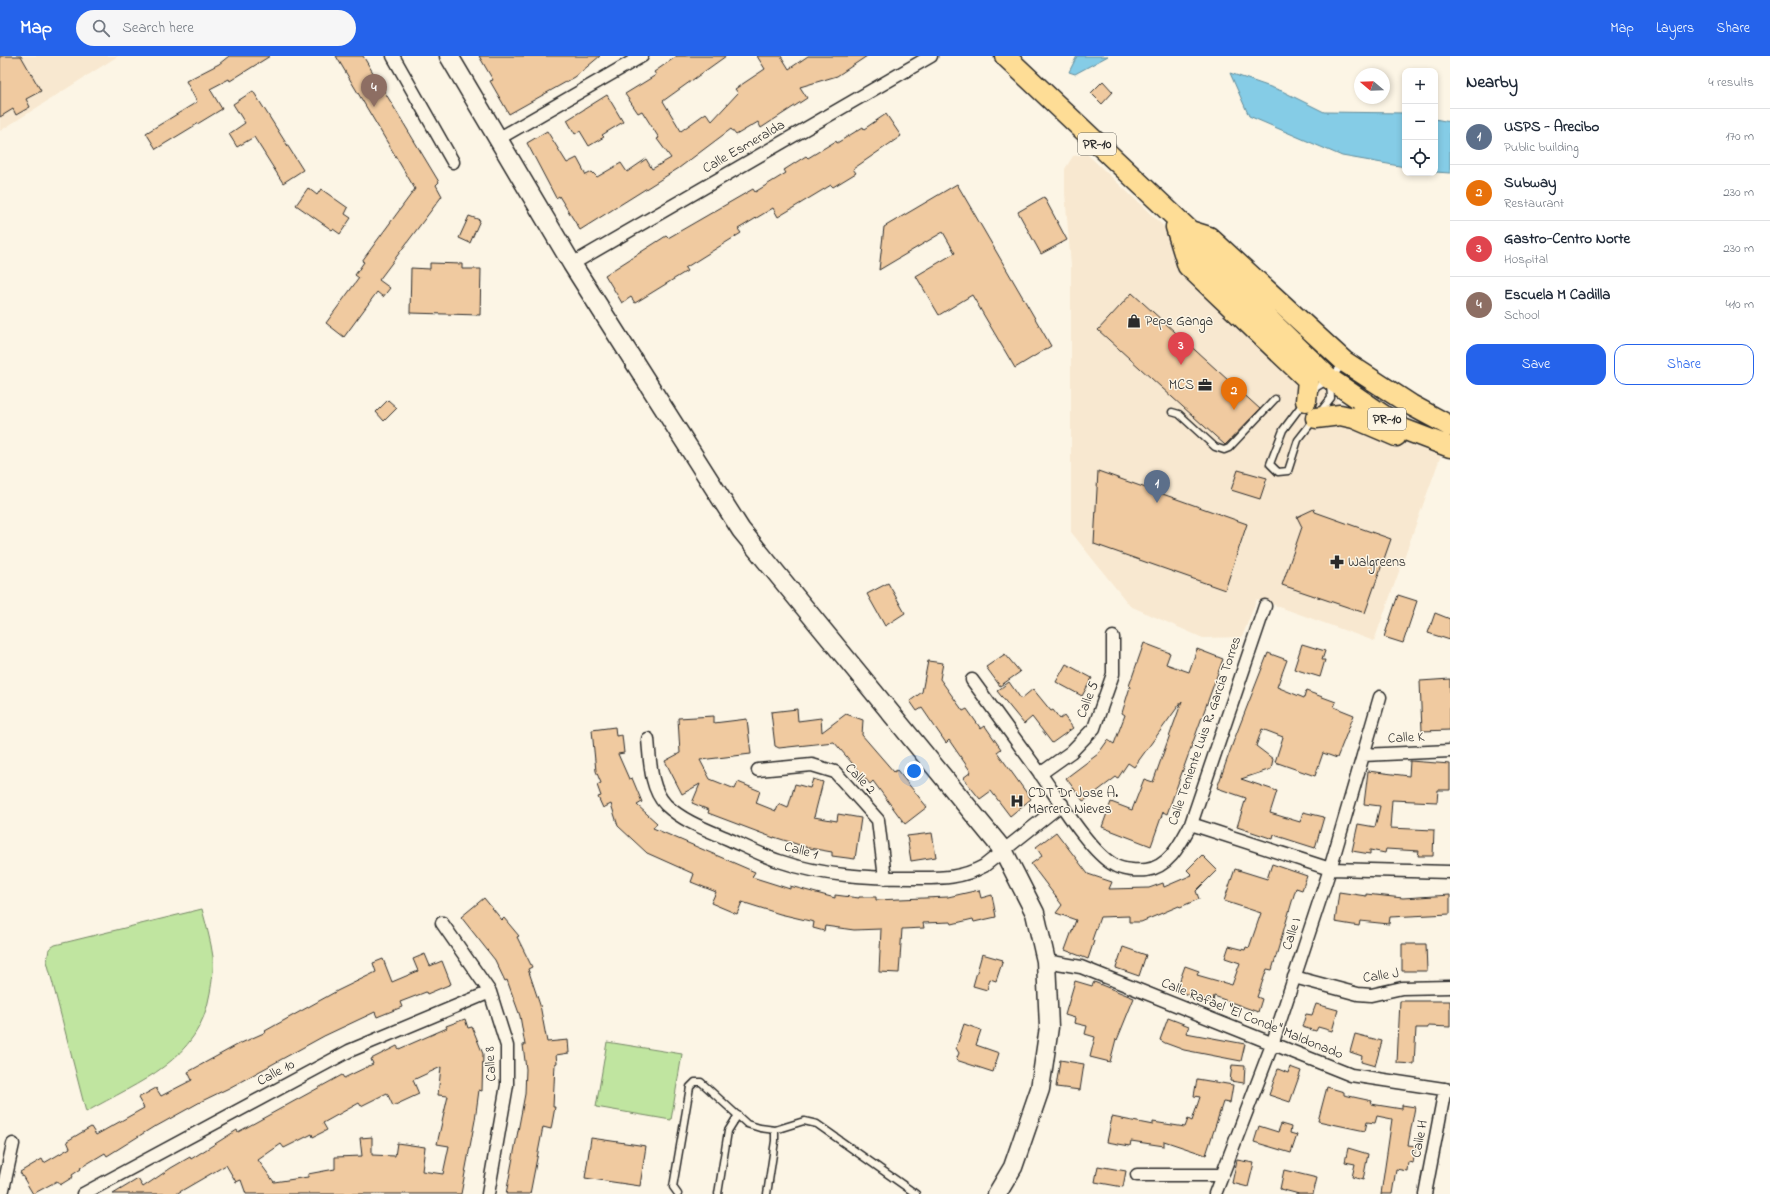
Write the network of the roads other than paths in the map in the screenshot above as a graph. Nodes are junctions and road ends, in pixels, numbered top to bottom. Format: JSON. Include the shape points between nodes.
{"nodes":[{"id":1,"x":393,"y":56,"type":"edge"},
{"id":2,"x":449,"y":56,"type":"edge"},
{"id":3,"x":642,"y":56,"type":"edge"},
{"id":4,"x":931,"y":56,"type":"edge"},
{"id":5,"x":1005,"y":56,"type":"edge"},
{"id":6,"x":498,"y":139,"type":"junction"},
{"id":7,"x":453,"y":162,"type":"dead end"},
{"id":8,"x":1170,"y":212,"type":"junction"},
{"id":9,"x":1190,"y":231,"type":"junction"},
{"id":10,"x":572,"y":264,"type":"junction"},
{"id":11,"x":1345,"y":362,"type":"junction"},
{"id":12,"x":1330,"y":379,"type":"junction"},
{"id":13,"x":1275,"y":399,"type":"dead end"},
{"id":14,"x":1306,"y":400,"type":"junction"},
{"id":15,"x":1172,"y":412,"type":"dead end"},
{"id":16,"x":1316,"y":418,"type":"junction"},
{"id":17,"x":1450,"y":426,"type":"edge"},
{"id":18,"x":1425,"y":438,"type":"junction"},
{"id":19,"x":1450,"y":447,"type":"edge"},
{"id":20,"x":1265,"y":606,"type":"dead end"},
{"id":21,"x":1113,"y":637,"type":"dead end"},
{"id":22,"x":972,"y":680,"type":"dead end"},
{"id":23,"x":1380,"y":697,"type":"dead end"},
{"id":24,"x":648,"y":739,"type":"dead end"},
{"id":25,"x":1450,"y":751,"type":"edge"},
{"id":26,"x":1363,"y":756,"type":"junction"},
{"id":27,"x":758,"y":770,"type":"dead end"},
{"id":28,"x":1040,"y":774,"type":"junction"},
{"id":29,"x":1062,"y":804,"type":"junction"},
{"id":30,"x":1191,"y":824,"type":"junction"},
{"id":31,"x":1003,"y":850,"type":"junction"},
{"id":32,"x":1330,"y":869,"type":"junction"},
{"id":33,"x":1450,"y":872,"type":"edge"},
{"id":34,"x":885,"y":878,"type":"junction"},
{"id":35,"x":442,"y":923,"type":"dead end"},
{"id":36,"x":1046,"y":961,"type":"junction"},
{"id":37,"x":1294,"y":977,"type":"junction"},
{"id":38,"x":1450,"y":987,"type":"edge"},
{"id":39,"x":490,"y":992,"type":"junction"},
{"id":40,"x":1272,"y":1044,"type":"junction"},
{"id":41,"x":1447,"y":1089,"type":"edge"},
{"id":42,"x":738,"y":1115,"type":"junction"},
{"id":43,"x":775,"y":1130,"type":"junction"},
{"id":44,"x":13,"y":1144,"type":"dead end"},
{"id":45,"x":1137,"y":1175,"type":"dead end"},
{"id":46,"x":1221,"y":1176,"type":"junction"},
{"id":47,"x":2,"y":1194,"type":"edge"},
{"id":48,"x":83,"y":1194,"type":"edge"},
{"id":49,"x":488,"y":1194,"type":"edge"},
{"id":50,"x":678,"y":1194,"type":"edge"},
{"id":51,"x":718,"y":1194,"type":"edge"},
{"id":52,"x":767,"y":1194,"type":"edge"},
{"id":53,"x":916,"y":1194,"type":"edge"},
{"id":54,"x":997,"y":1194,"type":"edge"},
{"id":55,"x":1215,"y":1194,"type":"edge"},
{"id":56,"x":1425,"y":1194,"type":"edge"}],
"edges":[{"from":1,"to":7,"type":"street"},
{"from":2,"to":6,"type":"street"},
{"from":3,"to":6,"type":"street"},
{"from":4,"to":10,"type":"street","name":"Calle Esmeralda"},
{"from":5,"to":8,"type":"main road","number":"PR-10"},
{"from":6,"to":10,"type":"street"},
{"from":8,"to":9,"type":"main road","number":"PR-10"},
{"from":8,"to":14,"type":"main road","via":[[1188,266],[1308,380]]},
{"from":9,"to":11,"type":"main road","number":"PR-10","via":[[1209,237]]},
{"from":9,"to":12,"type":"main road","number":"PR-10","via":[[1197,249]]},
{"from":10,"to":31,"type":"street","via":[[741,530]]},
{"from":11,"to":12,"type":"lane"},
{"from":11,"to":17,"type":"main road","number":"PR-10","via":[[1410,405]]},
{"from":12,"to":14,"type":"lane","via":[[1316,387]]},
{"from":12,"to":16,"type":"lane","via":[[1331,398]]},
{"from":12,"to":18,"type":"main road","number":"PR-10","via":[[1388,420]]},
{"from":13,"to":15,"type":"lane","via":[[1229,448],[1224,450],[1214,447],[1179,414]]},
{"from":14,"to":16,"type":"lane","via":[[1282,430],[1270,464],[1278,472],[1288,471],[1298,440]]},
{"from":16,"to":18,"type":"main road","via":[[1340,415],[1354,418],[1404,439]]},
{"from":18,"to":19,"type":"main road","number":"PR-10"},
{"from":20,"to":30,"type":"street","name":"Calle Teniente Luis R. García Torres"},
{"from":21,"to":28,"type":"street","name":"Calle 5","via":[[1113,674],[1094,728],[1071,752]]},
{"from":22,"to":28,"type":"street","name":"Calle Teniente Luis R. García Torres"},
{"from":23,"to":26,"type":"street","name":"Calle I"},
{"from":24,"to":34,"type":"street","name":"Calle 1","via":[[650,769],[656,788],[665,804],[681,817],[779,861],[836,875]]},
{"from":25,"to":26,"type":"street","name":"Calle K"},
{"from":26,"to":32,"type":"street","name":"Calle I"},
{"from":27,"to":34,"type":"street","name":"Calle 2","via":[[812,765],[835,772],[878,820]]},
{"from":28,"to":29,"type":"street","name":"Calle Teniente Luis R. García Torres"},
{"from":29,"to":30,"type":"street","name":"Calle Teniente Luis R. García Torres","via":[[1100,855],[1114,865],[1130,870],[1147,870],[1164,863],[1178,847]]},
{"from":29,"to":31,"type":"street","name":"Calle 1"},
{"from":30,"to":32,"type":"street"},
{"from":31,"to":34,"type":"street","name":"Calle 1","via":[[984,866],[950,878]]},
{"from":31,"to":36,"type":"street","via":[[1035,913]]},
{"from":32,"to":33,"type":"street"},
{"from":32,"to":37,"type":"street","name":"Calle I"},
{"from":35,"to":39,"type":"street","name":"Calle 8"},
{"from":36,"to":40,"type":"street","name":"Calle Rafael \"El Conde\" Maldonado","via":[[1081,966]]},
{"from":36,"to":54,"type":"street","via":[[1049,1027],[1040,1089],[1013,1167]]},
{"from":37,"to":38,"type":"street","name":"Calle J","via":[[1371,995],[1402,988]]},
{"from":37,"to":40,"type":"street","name":"Calle I"},
{"from":39,"to":48,"type":"street","name":"Calle 10","via":[[349,1051]]},
{"from":39,"to":49,"type":"street","name":"Calle 8","via":[[507,1046],[507,1085]]},
{"from":40,"to":41,"type":"street","name":"Calle Rafael \"El Conde\" Maldonado","via":[[1351,1075]]},
{"from":40,"to":46,"type":"street","name":"Calle I"},
{"from":41,"to":56,"type":"street","name":"Calle H"},
{"from":42,"to":43,"type":"lane","via":[[747,1124]]},
{"from":42,"to":50,"type":"lane","via":[[701,1082],[695,1082],[690,1087],[673,1187]]},
{"from":42,"to":51,"type":"lane","via":[[728,1131]]},
{"from":43,"to":52,"type":"lane"},
{"from":43,"to":53,"type":"lane","via":[[804,1120],[817,1124]]},
{"from":44,"to":47,"type":"street"},
{"from":45,"to":46,"type":"street"},
{"from":46,"to":55,"type":"street","name":"Calle I"}]}
